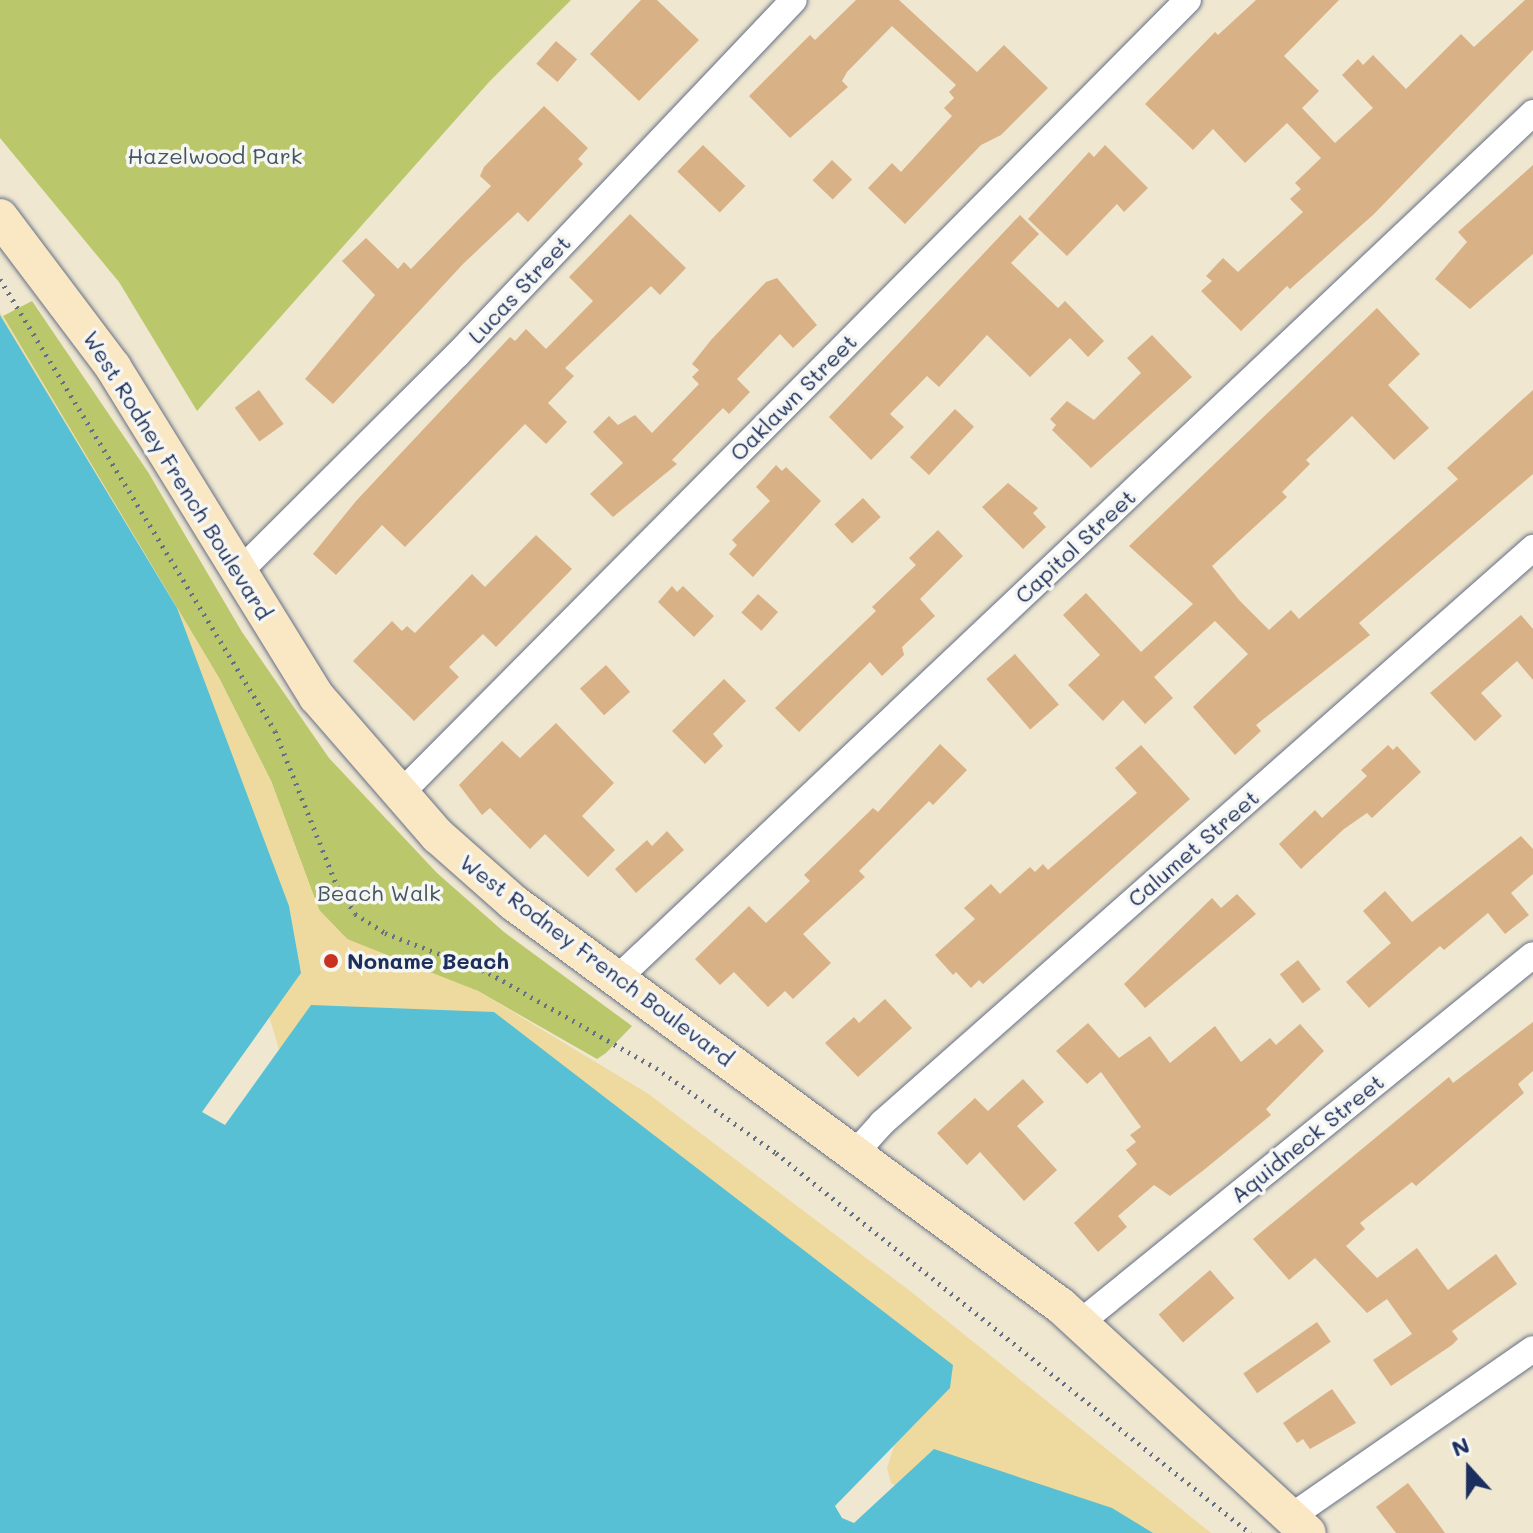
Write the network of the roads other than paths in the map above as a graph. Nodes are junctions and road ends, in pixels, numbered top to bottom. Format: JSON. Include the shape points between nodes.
{"nodes":[{"id":1,"x":794,"y":0,"type":"edge"},
{"id":2,"x":1188,"y":0,"type":"edge"},
{"id":3,"x":1533,"y":113,"type":"edge"},
{"id":4,"x":0,"y":217,"type":"edge"},
{"id":5,"x":1533,"y":548,"type":"edge"},
{"id":6,"x":238,"y":573,"type":"junction"},
{"id":7,"x":399,"y":795,"type":"junction"},
{"id":8,"x":1533,"y":955,"type":"edge"},
{"id":9,"x":618,"y":978,"type":"junction"},
{"id":10,"x":856,"y":1152,"type":"junction"},
{"id":11,"x":1081,"y":1322,"type":"junction"},
{"id":12,"x":1533,"y":1349,"type":"edge"},
{"id":13,"x":1300,"y":1525,"type":"edge"}],
"edges":[{"from":1,"to":6,"type":"street","name":"Lucas Street","via":[[457,355]]},
{"from":2,"to":7,"type":"street","name":"Oaklawn Street"},
{"from":3,"to":9,"type":"street","name":"Capitol Street"},
{"from":4,"to":6,"type":"main road","name":"West Rodney French Boulevard","via":[[91,334]]},
{"from":5,"to":10,"type":"street","name":"Calumet Street","via":[[882,1123]]},
{"from":6,"to":7,"type":"main road","name":"West Rodney French Boulevard","via":[[317,697]]},
{"from":7,"to":9,"type":"main road","name":"West Rodney French Boulevard","via":[[488,883]]},
{"from":8,"to":11,"type":"street","name":"Aquidneck Street"},
{"from":9,"to":10,"type":"main road","name":"West Rodney French Boulevard"},
{"from":10,"to":11,"type":"main road","name":"West Rodney French Boulevard"},
{"from":11,"to":13,"type":"main road","name":"West Rodney French Boulevard"},
{"from":12,"to":13,"type":"street"}]}
